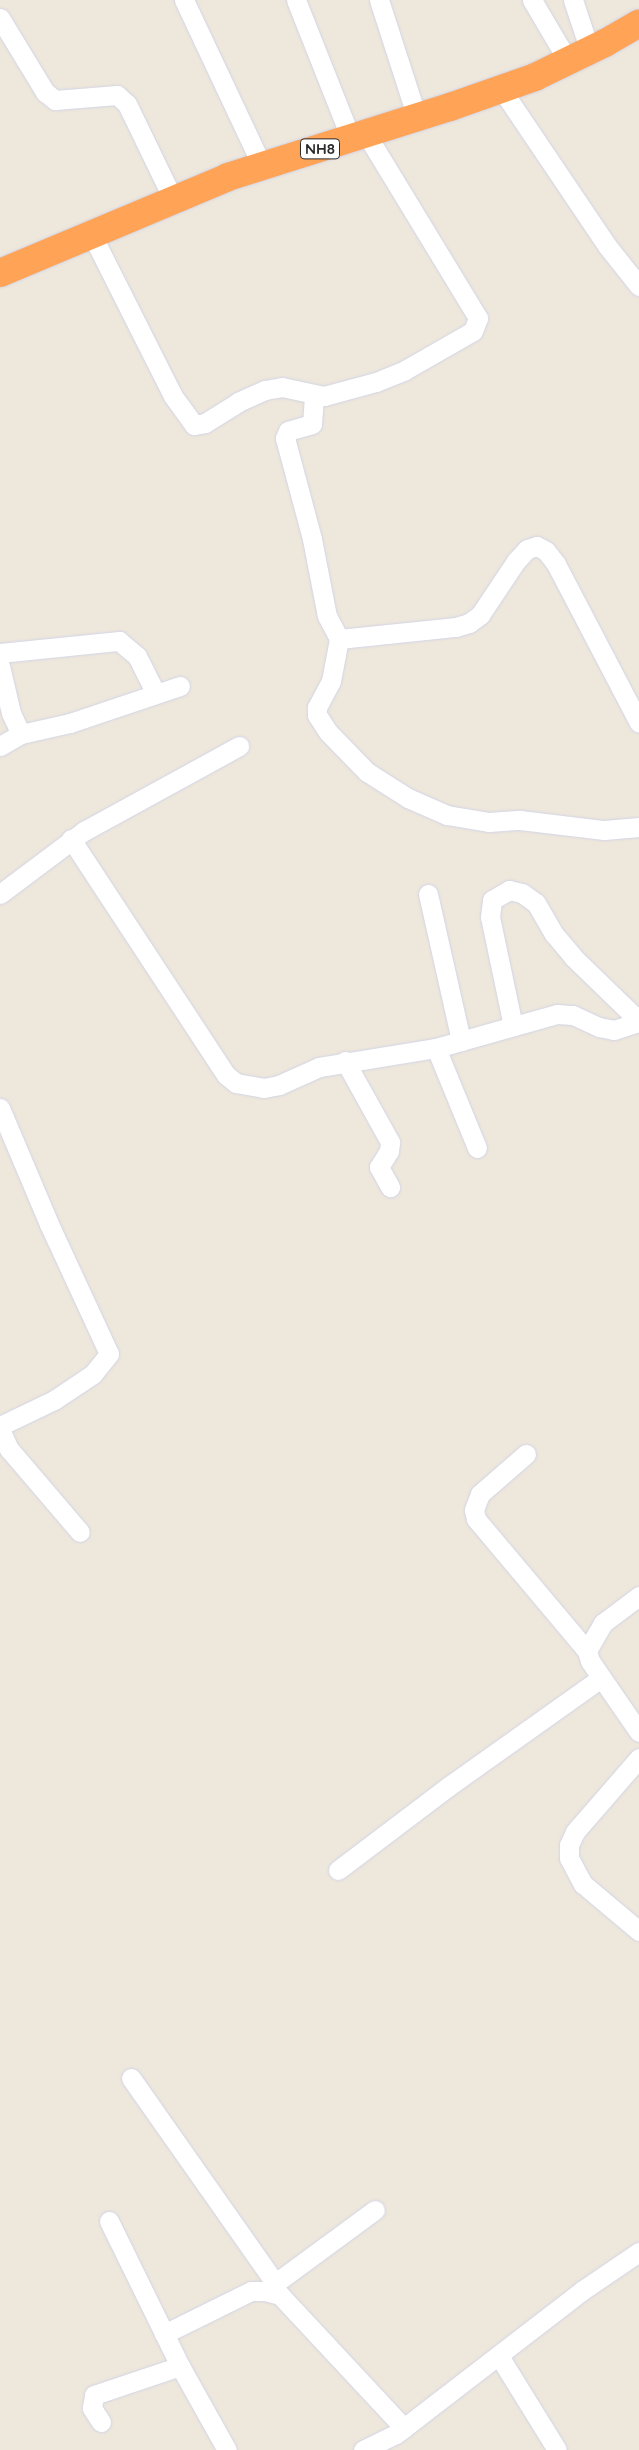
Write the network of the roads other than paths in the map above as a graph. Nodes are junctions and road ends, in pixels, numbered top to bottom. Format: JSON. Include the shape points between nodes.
{"nodes":[{"id":1,"x":184,"y":0,"type":"edge"},
{"id":2,"x":296,"y":0,"type":"edge"},
{"id":3,"x":379,"y":0,"type":"edge"},
{"id":4,"x":532,"y":0,"type":"edge"},
{"id":5,"x":572,"y":0,"type":"edge"},
{"id":6,"x":0,"y":18,"type":"edge"},
{"id":7,"x":639,"y":23,"type":"edge"},
{"id":8,"x":579,"y":56,"type":"junction"},
{"id":9,"x":502,"y":90,"type":"junction"},
{"id":10,"x":417,"y":118,"type":"junction"},
{"id":11,"x":358,"y":137,"type":"junction"},
{"id":12,"x":262,"y":166,"type":"junction"},
{"id":13,"x":173,"y":199,"type":"junction"},
{"id":14,"x":92,"y":235,"type":"junction"},
{"id":15,"x":0,"y":273,"type":"edge"},
{"id":16,"x":639,"y":286,"type":"edge"},
{"id":17,"x":314,"y":396,"type":"junction"},
{"id":18,"x":339,"y":639,"type":"junction"},
{"id":19,"x":0,"y":653,"type":"edge"},
{"id":20,"x":0,"y":666,"type":"edge"},
{"id":21,"x":180,"y":686,"type":"dead end"},
{"id":22,"x":156,"y":694,"type":"junction"},
{"id":23,"x":639,"y":723,"type":"edge"},
{"id":24,"x":22,"y":734,"type":"junction"},
{"id":25,"x":0,"y":746,"type":"edge"},
{"id":26,"x":239,"y":746,"type":"dead end"},
{"id":27,"x":639,"y":827,"type":"edge"},
{"id":28,"x":71,"y":840,"type":"junction"},
{"id":29,"x":0,"y":894,"type":"edge"},
{"id":30,"x":428,"y":894,"type":"dead end"},
{"id":31,"x":639,"y":1022,"type":"edge"},
{"id":32,"x":513,"y":1026,"type":"junction"},
{"id":33,"x":461,"y":1041,"type":"junction"},
{"id":34,"x":436,"y":1048,"type":"junction"},
{"id":35,"x":345,"y":1061,"type":"junction"},
{"id":36,"x":0,"y":1108,"type":"edge"},
{"id":37,"x":478,"y":1148,"type":"dead end"},
{"id":38,"x":390,"y":1186,"type":"dead end"},
{"id":39,"x":0,"y":1428,"type":"edge"},
{"id":40,"x":526,"y":1454,"type":"dead end"},
{"id":41,"x":80,"y":1532,"type":"dead end"},
{"id":42,"x":639,"y":1596,"type":"edge"},
{"id":43,"x":586,"y":1651,"type":"junction"},
{"id":44,"x":601,"y":1678,"type":"junction"},
{"id":45,"x":639,"y":1732,"type":"edge"},
{"id":46,"x":639,"y":1758,"type":"edge"},
{"id":47,"x":338,"y":1870,"type":"dead end"},
{"id":48,"x":639,"y":1931,"type":"edge"},
{"id":49,"x":131,"y":2078,"type":"dead end"},
{"id":50,"x":375,"y":2210,"type":"dead end"},
{"id":51,"x":109,"y":2221,"type":"dead end"},
{"id":52,"x":639,"y":2252,"type":"edge"},
{"id":53,"x":270,"y":2287,"type":"junction"},
{"id":54,"x":164,"y":2334,"type":"junction"},
{"id":55,"x":499,"y":2356,"type":"junction"},
{"id":56,"x":180,"y":2366,"type":"junction"},
{"id":57,"x":101,"y":2422,"type":"dead end"},
{"id":58,"x":404,"y":2428,"type":"junction"},
{"id":59,"x":227,"y":2450,"type":"edge"},
{"id":60,"x":363,"y":2450,"type":"edge"},
{"id":61,"x":556,"y":2450,"type":"edge"}],
"edges":[{"from":1,"to":12,"type":"street"},
{"from":2,"to":11,"type":"street"},
{"from":3,"to":10,"type":"street"},
{"from":4,"to":8,"type":"street"},
{"from":5,"to":8,"type":"street"},
{"from":6,"to":13,"type":"street","via":[[45,92],[55,100],[117,95],[127,104]]},
{"from":7,"to":8,"type":"highway","number":"NH8"},
{"from":8,"to":9,"type":"highway","number":"NH8"},
{"from":9,"to":10,"type":"highway","number":"NH8"},
{"from":9,"to":16,"type":"street","via":[[608,247]]},
{"from":10,"to":11,"type":"highway","number":"NH8"},
{"from":11,"to":12,"type":"highway","number":"NH8"},
{"from":11,"to":17,"type":"street","via":[[458,285],[478,318],[477,326],[405,370],[342,393]]},
{"from":12,"to":13,"type":"highway","number":"NH8"},
{"from":13,"to":14,"type":"highway","number":"NH8"},
{"from":14,"to":15,"type":"highway","number":"NH8"},
{"from":14,"to":17,"type":"street","via":[[173,396],[194,425],[205,423],[265,390],[282,387]]},
{"from":17,"to":18,"type":"street","via":[[312,424],[295,428],[285,438],[312,539],[328,616]]},
{"from":18,"to":23,"type":"street","via":[[469,623],[480,615],[527,548],[537,546],[546,551],[556,564]]},
{"from":18,"to":27,"type":"street","via":[[331,681],[317,707],[317,715],[328,732],[367,772],[408,798],[447,815],[489,822],[520,820],[604,830]]},
{"from":19,"to":22,"type":"street","via":[[119,641],[137,656]]},
{"from":20,"to":24,"type":"street","via":[[11,713]]},
{"from":21,"to":22,"type":"street"},
{"from":22,"to":24,"type":"street","via":[[70,723]]},
{"from":24,"to":25,"type":"street"},
{"from":26,"to":28,"type":"street"},
{"from":28,"to":29,"type":"street"},
{"from":28,"to":35,"type":"street","via":[[226,1075],[236,1083],[264,1088],[279,1085],[319,1067]]},
{"from":30,"to":33,"type":"street"},
{"from":31,"to":32,"type":"street","via":[[614,1030],[599,1028],[574,1015],[557,1014]]},
{"from":31,"to":32,"type":"street","via":[[573,957],[554,934],[536,903],[522,893],[509,890],[492,900],[490,916]]},
{"from":32,"to":33,"type":"street"},
{"from":33,"to":34,"type":"street"},
{"from":34,"to":35,"type":"street","via":[[374,1060]]},
{"from":34,"to":37,"type":"street"},
{"from":35,"to":38,"type":"street","via":[[390,1142],[389,1151],[379,1167]]},
{"from":36,"to":39,"type":"street","via":[[49,1224],[110,1354],[102,1367],[62,1395]]},
{"from":39,"to":41,"type":"street","via":[[20,1463]]},
{"from":40,"to":43,"type":"street","via":[[480,1494],[474,1510],[476,1518]]},
{"from":42,"to":43,"type":"street","via":[[603,1623]]},
{"from":43,"to":44,"type":"street"},
{"from":44,"to":45,"type":"street"},
{"from":44,"to":47,"type":"street"},
{"from":46,"to":48,"type":"street","via":[[575,1832],[569,1846],[569,1858],[583,1884]]},
{"from":49,"to":53,"type":"street"},
{"from":50,"to":53,"type":"street"},
{"from":51,"to":54,"type":"street"},
{"from":52,"to":55,"type":"street","via":[[582,2290]]},
{"from":53,"to":54,"type":"street","via":[[251,2291]]},
{"from":53,"to":58,"type":"street"},
{"from":54,"to":56,"type":"street"},
{"from":55,"to":58,"type":"street"},
{"from":55,"to":61,"type":"street"},
{"from":56,"to":57,"type":"street","via":[[94,2395],[92,2408]]},
{"from":56,"to":59,"type":"street"},
{"from":58,"to":60,"type":"street"}]}
